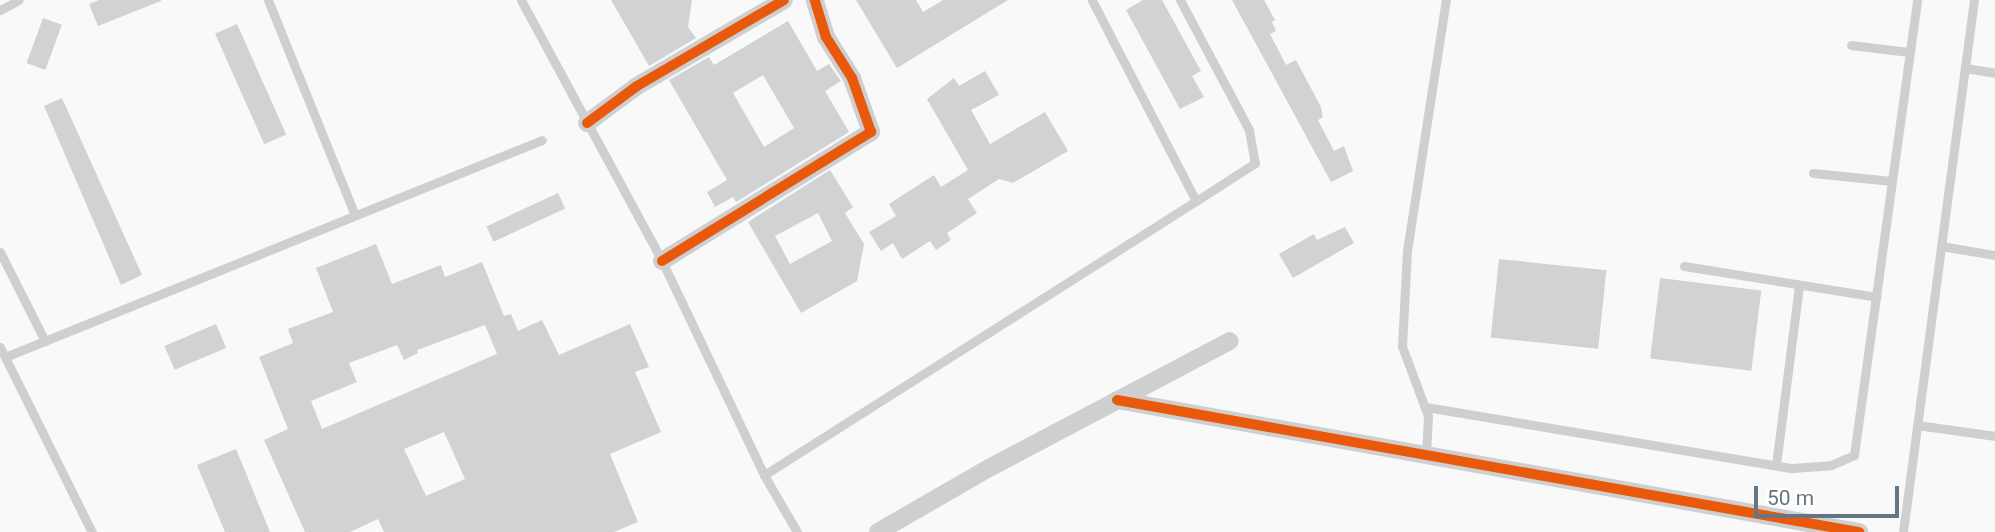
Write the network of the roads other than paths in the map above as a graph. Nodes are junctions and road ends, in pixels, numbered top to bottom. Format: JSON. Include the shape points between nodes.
{"nodes":[{"id":1,"x":19,"y":0,"type":"edge"},
{"id":2,"x":268,"y":0,"type":"edge"},
{"id":3,"x":521,"y":0,"type":"edge"},
{"id":4,"x":784,"y":0,"type":"edge"},
{"id":5,"x":815,"y":0,"type":"edge"},
{"id":6,"x":1092,"y":0,"type":"edge"},
{"id":7,"x":1180,"y":0,"type":"edge"},
{"id":8,"x":1446,"y":0,"type":"edge"},
{"id":9,"x":1917,"y":0,"type":"edge"},
{"id":10,"x":1974,"y":0,"type":"edge"},
{"id":11,"x":0,"y":10,"type":"edge"},
{"id":12,"x":1851,"y":46,"type":"dead end"},
{"id":13,"x":1909,"y":52,"type":"junction"},
{"id":14,"x":1965,"y":68,"type":"junction"},
{"id":15,"x":1995,"y":73,"type":"edge"},
{"id":16,"x":587,"y":123,"type":"junction"},
{"id":17,"x":542,"y":140,"type":"dead end"},
{"id":18,"x":1813,"y":173,"type":"dead end"},
{"id":19,"x":1892,"y":181,"type":"junction"},
{"id":20,"x":1196,"y":201,"type":"junction"},
{"id":21,"x":355,"y":215,"type":"junction"},
{"id":22,"x":1941,"y":246,"type":"junction"},
{"id":23,"x":0,"y":253,"type":"edge"},
{"id":24,"x":1995,"y":255,"type":"edge"},
{"id":25,"x":662,"y":261,"type":"junction"},
{"id":26,"x":1685,"y":266,"type":"dead end"},
{"id":27,"x":1799,"y":285,"type":"junction"},
{"id":28,"x":1877,"y":297,"type":"junction"},
{"id":29,"x":45,"y":341,"type":"junction"},
{"id":30,"x":1230,"y":341,"type":"dead end"},
{"id":31,"x":0,"y":347,"type":"edge"},
{"id":32,"x":5,"y":357,"type":"junction"},
{"id":33,"x":1117,"y":400,"type":"junction"},
{"id":34,"x":1426,"y":407,"type":"junction"},
{"id":35,"x":1917,"y":425,"type":"junction"},
{"id":36,"x":1995,"y":436,"type":"edge"},
{"id":37,"x":1426,"y":455,"type":"junction"},
{"id":38,"x":1776,"y":465,"type":"junction"},
{"id":39,"x":764,"y":475,"type":"junction"},
{"id":40,"x":92,"y":532,"type":"edge"},
{"id":41,"x":797,"y":532,"type":"edge"},
{"id":42,"x":878,"y":532,"type":"edge"},
{"id":43,"x":1859,"y":532,"type":"edge"},
{"id":44,"x":1903,"y":532,"type":"edge"}],
"edges":[{"from":1,"to":11,"type":"lane"},
{"from":2,"to":21,"type":"lane"},
{"from":3,"to":16,"type":"lane"},
{"from":4,"to":16,"type":"street","via":[[637,86]]},
{"from":5,"to":25,"type":"street","via":[[826,37],[852,78],[871,132]]},
{"from":6,"to":20,"type":"lane"},
{"from":7,"to":20,"type":"lane","via":[[1249,130],[1255,163]]},
{"from":8,"to":34,"type":"lane","via":[[1406,264],[1402,346]]},
{"from":9,"to":13,"type":"lane"},
{"from":10,"to":14,"type":"lane"},
{"from":12,"to":13,"type":"lane"},
{"from":13,"to":19,"type":"lane"},
{"from":14,"to":15,"type":"lane"},
{"from":14,"to":22,"type":"lane"},
{"from":16,"to":25,"type":"lane"},
{"from":17,"to":21,"type":"lane"},
{"from":18,"to":19,"type":"lane"},
{"from":19,"to":28,"type":"lane"},
{"from":20,"to":39,"type":"lane"},
{"from":21,"to":29,"type":"lane"},
{"from":22,"to":24,"type":"lane"},
{"from":22,"to":35,"type":"lane"},
{"from":23,"to":29,"type":"lane"},
{"from":25,"to":39,"type":"lane"},
{"from":26,"to":27,"type":"lane"},
{"from":27,"to":28,"type":"lane"},
{"from":27,"to":38,"type":"lane"},
{"from":28,"to":38,"type":"lane","via":[[1854,455],[1832,466]]},
{"from":29,"to":32,"type":"lane"},
{"from":30,"to":33,"type":"street"},
{"from":31,"to":32,"type":"lane"},
{"from":32,"to":40,"type":"lane"},
{"from":33,"to":37,"type":"street"},
{"from":33,"to":42,"type":"street"},
{"from":34,"to":37,"type":"lane"},
{"from":34,"to":38,"type":"lane"},
{"from":35,"to":36,"type":"lane"},
{"from":35,"to":44,"type":"lane"},
{"from":37,"to":43,"type":"street"},
{"from":39,"to":41,"type":"lane"}]}
